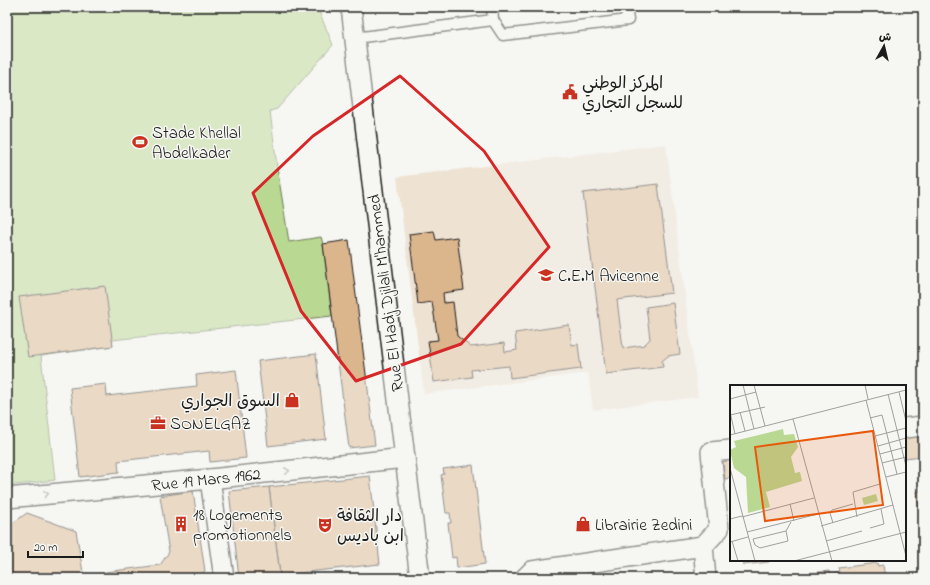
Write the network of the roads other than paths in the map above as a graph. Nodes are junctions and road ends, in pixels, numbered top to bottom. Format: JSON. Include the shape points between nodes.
{"nodes":[{"id":1,"x":351,"y":7,"type":"edge"},
{"id":2,"x":492,"y":7,"type":"edge"},
{"id":3,"x":626,"y":7,"type":"edge"},
{"id":4,"x":493,"y":20,"type":"junction"},
{"id":5,"x":355,"y":38,"type":"junction"},
{"id":6,"x":923,"y":426,"type":"edge"},
{"id":7,"x":906,"y":428,"type":"edge"},
{"id":8,"x":730,"y":450,"type":"edge"},
{"id":9,"x":405,"y":458,"type":"junction"},
{"id":10,"x":210,"y":479,"type":"junction"},
{"id":11,"x":7,"y":498,"type":"edge"},
{"id":12,"x":703,"y":546,"type":"junction"},
{"id":13,"x":224,"y":578,"type":"edge"},
{"id":14,"x":420,"y":578,"type":"edge"},
{"id":15,"x":525,"y":578,"type":"edge"},
{"id":16,"x":706,"y":578,"type":"edge"}],
"edges":[{"from":1,"to":5,"type":"street","name":"Rue El Hadj Djilali M'hammed"},
{"from":2,"to":4,"type":"lane"},
{"from":3,"to":4,"type":"lane","via":[[628,20],[503,35]]},
{"from":4,"to":5,"type":"lane"},
{"from":5,"to":9,"type":"street","name":"Rue El Hadj Djilali M'hammed"},
{"from":6,"to":7,"type":"street"},
{"from":8,"to":12,"type":"street","via":[[711,452],[719,530]]},
{"from":10,"to":9,"type":"street","name":"Rue 19 Mars 1962","one_way":true},
{"from":9,"to":14,"type":"street","name":"Rue El Hadj Djilali M'hammed"},
{"from":11,"to":10,"type":"street","name":"Rue 19 Mars 1962","one_way":true},
{"from":10,"to":13,"type":"street"},
{"from":12,"to":15,"type":"street","via":[[532,571]]},
{"from":12,"to":16,"type":"street"}]}
